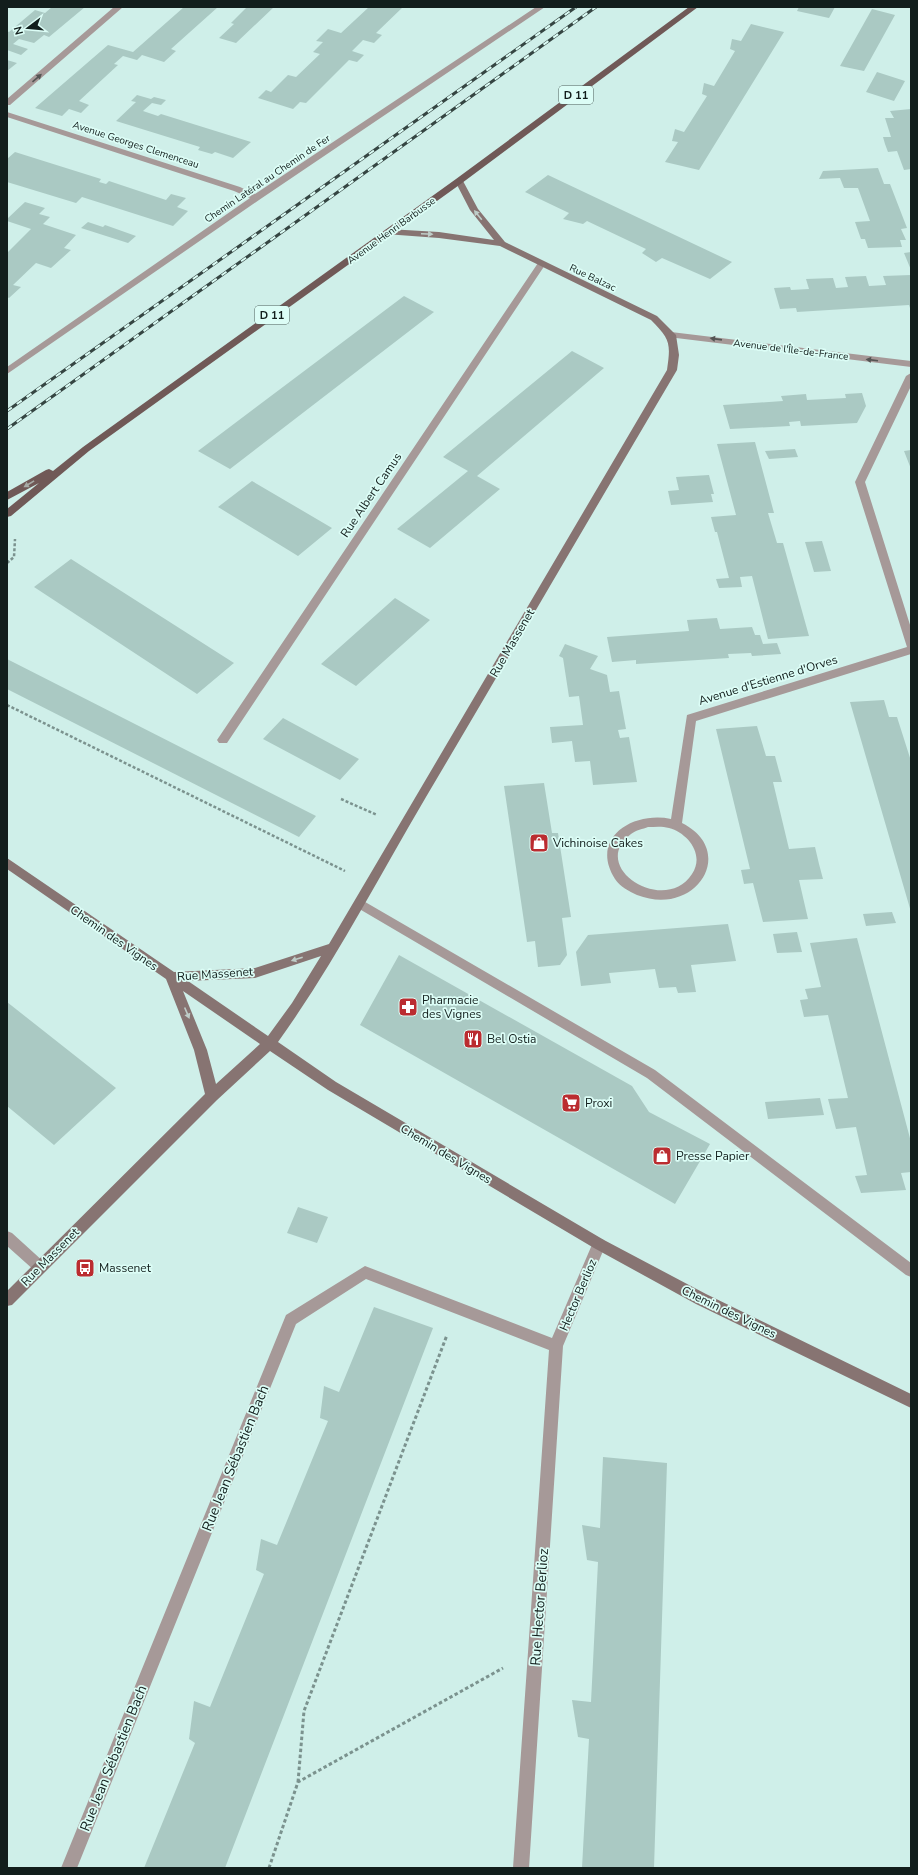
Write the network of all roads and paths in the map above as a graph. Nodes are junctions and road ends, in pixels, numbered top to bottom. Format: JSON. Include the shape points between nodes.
{"nodes":[{"id":1,"x":119,"y":7,"type":"edge"},
{"id":2,"x":541,"y":7,"type":"edge"},
{"id":3,"x":694,"y":7,"type":"edge"},
{"id":4,"x":7,"y":103,"type":"edge"},
{"id":5,"x":7,"y":114,"type":"edge"},
{"id":6,"x":458,"y":181,"type":"junction"},
{"id":7,"x":256,"y":198,"type":"junction"},
{"id":8,"x":388,"y":232,"type":"junction"},
{"id":9,"x":502,"y":244,"type":"junction"},
{"id":10,"x":541,"y":265,"type":"junction"},
{"id":11,"x":671,"y":334,"type":"junction"},
{"id":12,"x":911,"y":364,"type":"edge"},
{"id":13,"x":7,"y":371,"type":"edge"},
{"id":14,"x":911,"y":376,"type":"edge"},
{"id":15,"x":86,"y":449,"type":"junction"},
{"id":16,"x":7,"y":497,"type":"edge"},
{"id":17,"x":7,"y":514,"type":"edge"},
{"id":18,"x":15,"y":535,"type":"dead end"},
{"id":19,"x":7,"y":563,"type":"edge"},
{"id":20,"x":911,"y":645,"type":"edge"},
{"id":21,"x":911,"y":650,"type":"edge"},
{"id":22,"x":7,"y":705,"type":"edge"},
{"id":23,"x":222,"y":740,"type":"dead end"},
{"id":24,"x":340,"y":799,"type":"dead end"},
{"id":25,"x":403,"y":826,"type":"junction"},
{"id":26,"x":676,"y":826,"type":"junction"},
{"id":27,"x":7,"y":863,"type":"edge"},
{"id":28,"x":370,"y":884,"type":"junction"},
{"id":29,"x":360,"y":904,"type":"junction"},
{"id":30,"x":334,"y":947,"type":"junction"},
{"id":31,"x":171,"y":977,"type":"junction"},
{"id":32,"x":270,"y":1043,"type":"junction"},
{"id":33,"x":212,"y":1096,"type":"junction"},
{"id":34,"x":7,"y":1237,"type":"edge"},
{"id":35,"x":599,"y":1244,"type":"junction"},
{"id":36,"x":40,"y":1267,"type":"junction"},
{"id":37,"x":911,"y":1271,"type":"edge"},
{"id":38,"x":7,"y":1300,"type":"edge"},
{"id":39,"x":458,"y":1307,"type":"junction"},
{"id":40,"x":556,"y":1346,"type":"junction"},
{"id":41,"x":911,"y":1401,"type":"edge"},
{"id":42,"x":537,"y":1649,"type":"junction"},
{"id":43,"x":298,"y":1782,"type":"junction"},
{"id":44,"x":69,"y":1868,"type":"edge"},
{"id":45,"x":269,"y":1868,"type":"edge"},
{"id":46,"x":521,"y":1868,"type":"edge"}],
"edges":[{"from":4,"to":1,"type":"street","one_way":true},
{"from":2,"to":7,"type":"street","name":"Chemin Latéral au Chemin de Fer"},
{"from":3,"to":6,"type":"main road","name":"Avenue Henri Barbusse","number":"D 11"},
{"from":5,"to":7,"type":"street","name":"Avenue Georges Clemenceau","via":[[237,189]]},
{"from":6,"to":8,"type":"main road","name":"Avenue Henri Barbusse","number":"D 11"},
{"from":9,"to":6,"type":"main road","name":"Rue Balzac","one_way":true,"via":[[474,210]]},
{"from":7,"to":13,"type":"street","name":"Chemin Latéral au Chemin de Fer"},
{"from":8,"to":9,"type":"main road","name":"Rue Balzac","one_way":true,"via":[[439,235]]},
{"from":8,"to":15,"type":"main road","name":"Avenue Henri Barbusse","number":"D 11"},
{"from":9,"to":10,"type":"main road","name":"Rue Balzac"},
{"from":10,"to":11,"type":"main road","name":"Rue Balzac","via":[[654,318]]},
{"from":10,"to":23,"type":"street","name":"Rue Albert Camus"},
{"from":12,"to":11,"type":"street","name":"Avenue de l'Île-de-France","one_way":true},
{"from":11,"to":25,"type":"main road","name":"Rue Massenet","via":[[674,355],[672,370]]},
{"from":14,"to":20,"type":"street","via":[[860,482]]},
{"from":15,"to":16,"type":"main road","name":"Avenue Henri Barbusse","number":"D 11","one_way":true},
{"from":15,"to":17,"type":"main road","name":"Avenue Henri Barbusse","number":"D 11"},
{"from":18,"to":19,"type":"path","via":[[14,557]]},
{"from":21,"to":26,"type":"street","name":"Avenue d'Estienne d'Orves","via":[[691,718]]},
{"from":22,"to":28,"type":"path"},
{"from":24,"to":25,"type":"path"},
{"from":25,"to":28,"type":"main road","name":"Rue Massenet"},
{"from":26,"to":26,"type":"street","via":[[662,822],[647,822],[634,825],[623,832],[615,842],[612,852],[612,864],[618,876],[641,892],[657,896],[686,889],[696,880],[702,868],[703,856],[689,833]]},
{"from":27,"to":31,"type":"main road","name":"Chemin des Vignes"},
{"from":28,"to":29,"type":"main road","name":"Rue Massenet"},
{"from":29,"to":30,"type":"main road","name":"Rue Massenet"},
{"from":29,"to":37,"type":"street","via":[[651,1074]]},
{"from":30,"to":31,"type":"main road","name":"Rue Massenet","one_way":true,"via":[[255,973]]},
{"from":30,"to":32,"type":"main road","name":"Rue Massenet"},
{"from":31,"to":32,"type":"main road","name":"Chemin des Vignes"},
{"from":31,"to":33,"type":"main road","name":"Rue Massenet","one_way":true,"via":[[196,1034]]},
{"from":32,"to":33,"type":"main road","name":"Rue Massenet"},
{"from":32,"to":35,"type":"main road","name":"Chemin des Vignes","via":[[332,1086]]},
{"from":33,"to":36,"type":"main road","name":"Rue Massenet"},
{"from":34,"to":36,"type":"street"},
{"from":35,"to":40,"type":"street","name":"Hector Berlioz"},
{"from":35,"to":41,"type":"main road","name":"Chemin des Vignes","via":[[701,1299]]},
{"from":36,"to":38,"type":"main road","name":"Rue Massenet"},
{"from":39,"to":40,"type":"street","name":"Rue Jean Sébastien Bach"},
{"from":39,"to":43,"type":"path","via":[[304,1711]]},
{"from":39,"to":44,"type":"street","name":"Rue Jean Sébastien Bach","via":[[365,1272],[291,1320]]},
{"from":40,"to":42,"type":"street","name":"Rue Hector Berlioz"},
{"from":42,"to":43,"type":"path"},
{"from":42,"to":46,"type":"street","name":"Rue Hector Berlioz"},
{"from":43,"to":45,"type":"path"}]}
